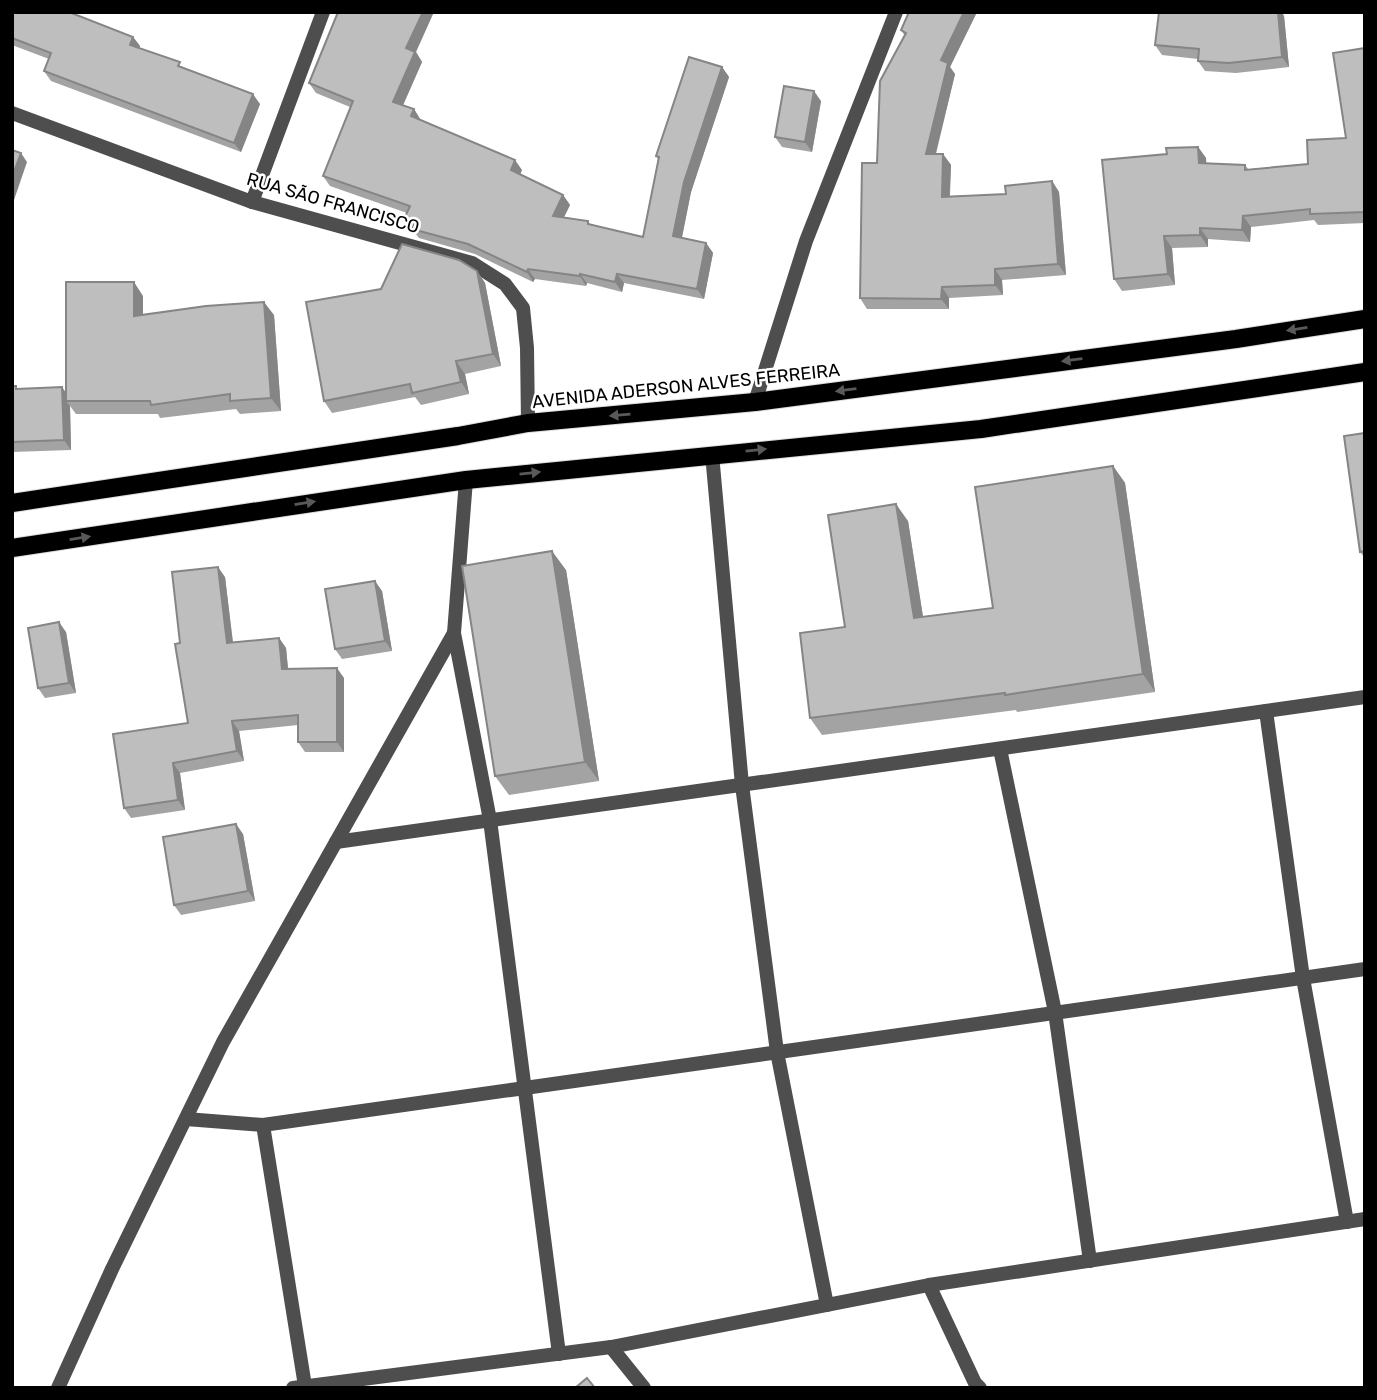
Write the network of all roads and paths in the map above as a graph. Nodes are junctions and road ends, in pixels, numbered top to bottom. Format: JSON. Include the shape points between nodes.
{"nodes":[{"id":1,"x":323,"y":12,"type":"edge"},
{"id":2,"x":896,"y":12,"type":"edge"},
{"id":3,"x":12,"y":113,"type":"edge"},
{"id":4,"x":252,"y":202,"type":"junction"},
{"id":5,"x":1365,"y":319,"type":"edge"},
{"id":6,"x":1365,"y":372,"type":"edge"},
{"id":7,"x":755,"y":402,"type":"junction"},
{"id":8,"x":528,"y":424,"type":"junction"},
{"id":9,"x":712,"y":454,"type":"junction"},
{"id":10,"x":466,"y":480,"type":"junction"},
{"id":11,"x":12,"y":503,"type":"edge"},
{"id":12,"x":12,"y":548,"type":"edge"},
{"id":13,"x":454,"y":633,"type":"junction"},
{"id":14,"x":1365,"y":697,"type":"edge"},
{"id":15,"x":1266,"y":711,"type":"junction"},
{"id":16,"x":1000,"y":749,"type":"junction"},
{"id":17,"x":742,"y":785,"type":"junction"},
{"id":18,"x":490,"y":820,"type":"junction"},
{"id":19,"x":336,"y":842,"type":"junction"},
{"id":20,"x":1365,"y":969,"type":"edge"},
{"id":21,"x":1303,"y":978,"type":"junction"},
{"id":22,"x":1055,"y":1012,"type":"junction"},
{"id":23,"x":777,"y":1052,"type":"junction"},
{"id":24,"x":523,"y":1088,"type":"junction"},
{"id":25,"x":186,"y":1119,"type":"junction"},
{"id":26,"x":262,"y":1125,"type":"junction"},
{"id":27,"x":1365,"y":1219,"type":"edge"},
{"id":28,"x":1348,"y":1222,"type":"junction"},
{"id":29,"x":1090,"y":1261,"type":"junction"},
{"id":30,"x":929,"y":1285,"type":"junction"},
{"id":31,"x":827,"y":1305,"type":"junction"},
{"id":32,"x":611,"y":1347,"type":"junction"},
{"id":33,"x":559,"y":1354,"type":"junction"},
{"id":34,"x":975,"y":1386,"type":"edge"},
{"id":35,"x":299,"y":1387,"type":"edge"},
{"id":36,"x":58,"y":1388,"type":"edge"},
{"id":37,"x":644,"y":1388,"type":"edge"}],
"edges":[{"from":1,"to":4,"type":"street"},
{"from":2,"to":7,"type":"street","via":[[806,241]]},
{"from":3,"to":4,"type":"street","name":"RUA SÃO FRANCISCO"},
{"from":4,"to":8,"type":"street","name":"RUA SÃO FRANCISCO","via":[[472,263],[505,284],[523,308]]},
{"from":5,"to":7,"type":"main road","name":"AVENIDA ADERSON ALVES FERREIRA","one_way":true},
{"from":9,"to":6,"type":"main road","one_way":true,"via":[[981,429]]},
{"from":7,"to":8,"type":"main road","name":"AVENIDA ADERSON ALVES FERREIRA","one_way":true},
{"from":8,"to":11,"type":"main road","name":"AVENIDA ADERSON ALVES FERREIRA"},
{"from":10,"to":9,"type":"main road","one_way":true},
{"from":9,"to":17,"type":"street"},
{"from":12,"to":10,"type":"main road","one_way":true},
{"from":10,"to":13,"type":"street"},
{"from":13,"to":18,"type":"street"},
{"from":13,"to":19,"type":"street"},
{"from":14,"to":15,"type":"street"},
{"from":15,"to":16,"type":"street"},
{"from":15,"to":21,"type":"street"},
{"from":16,"to":17,"type":"street"},
{"from":16,"to":22,"type":"street"},
{"from":17,"to":18,"type":"street"},
{"from":17,"to":23,"type":"street"},
{"from":18,"to":19,"type":"street"},
{"from":18,"to":24,"type":"street"},
{"from":19,"to":25,"type":"street","via":[[223,1042]]},
{"from":20,"to":21,"type":"street"},
{"from":21,"to":22,"type":"street"},
{"from":21,"to":28,"type":"street"},
{"from":22,"to":23,"type":"street"},
{"from":22,"to":29,"type":"street"},
{"from":23,"to":24,"type":"street"},
{"from":23,"to":31,"type":"street"},
{"from":24,"to":26,"type":"street"},
{"from":24,"to":33,"type":"street"},
{"from":25,"to":26,"type":"street"},
{"from":25,"to":36,"type":"street"},
{"from":26,"to":35,"type":"street"},
{"from":27,"to":28,"type":"street"},
{"from":28,"to":29,"type":"street"},
{"from":29,"to":30,"type":"street"},
{"from":30,"to":31,"type":"street"},
{"from":30,"to":34,"type":"street"},
{"from":31,"to":32,"type":"street"},
{"from":32,"to":33,"type":"street"},
{"from":32,"to":37,"type":"street"},
{"from":33,"to":35,"type":"street"}]}
